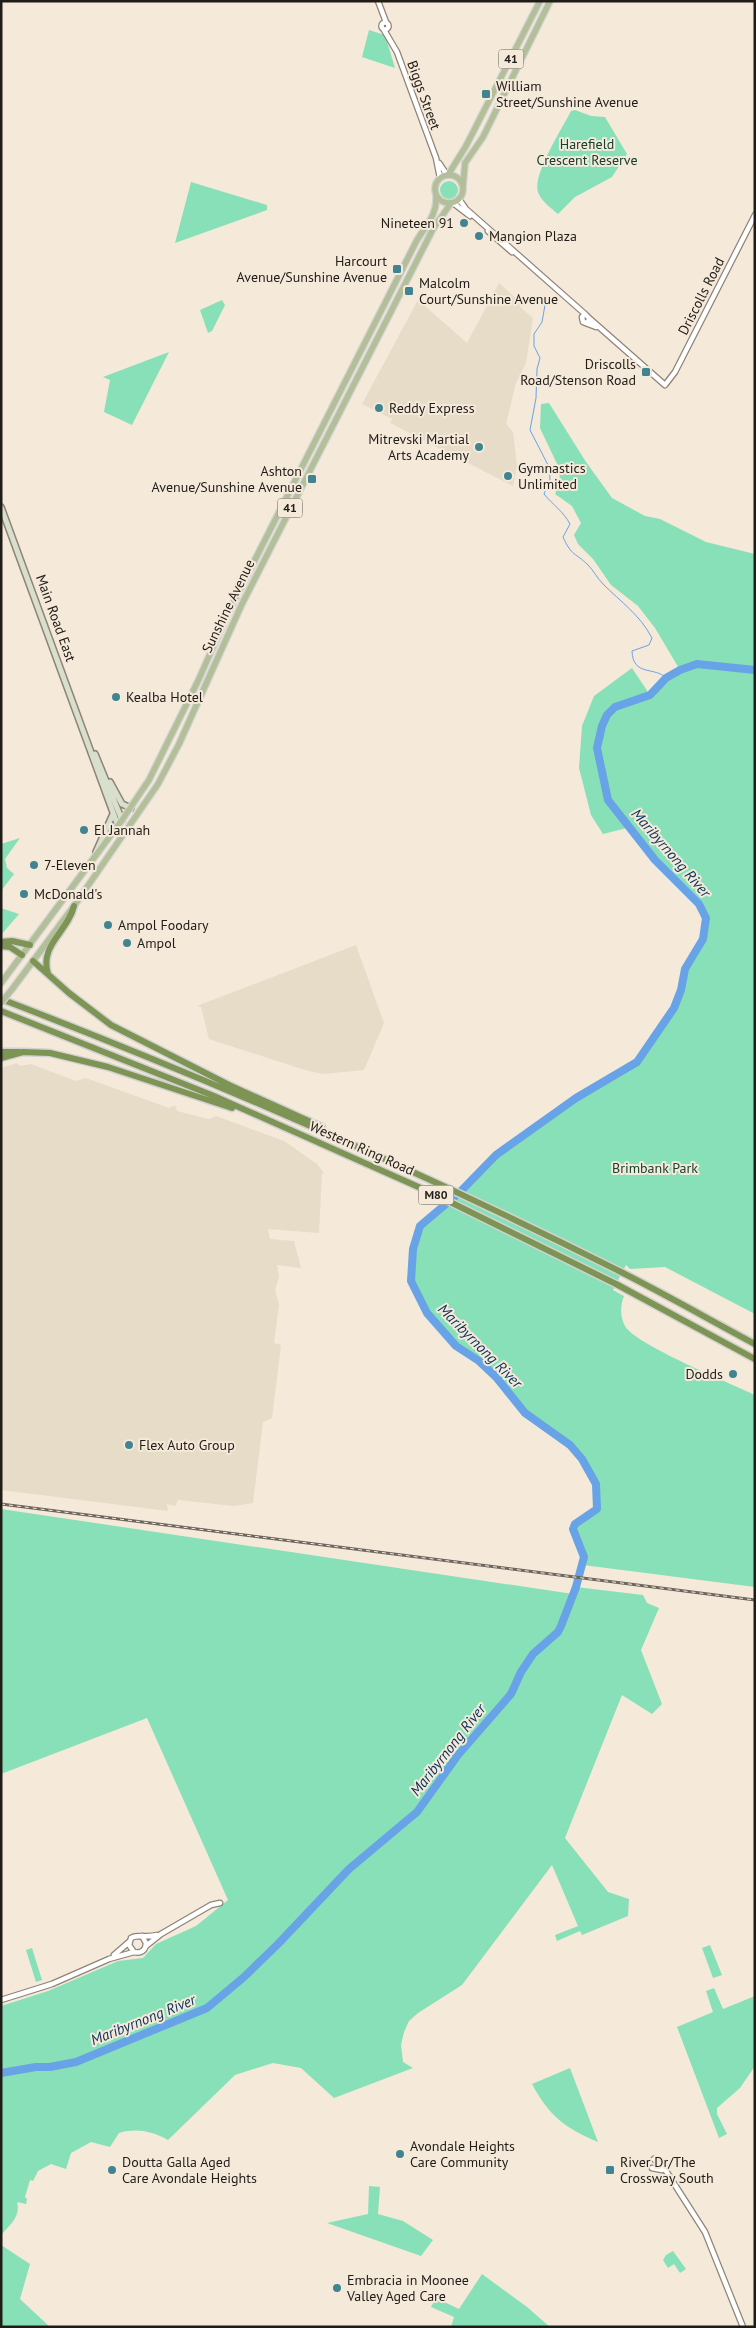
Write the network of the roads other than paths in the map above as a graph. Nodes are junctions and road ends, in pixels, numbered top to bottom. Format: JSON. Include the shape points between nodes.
{"nodes":[{"id":1,"x":378,"y":1,"type":"edge"},
{"id":2,"x":540,"y":1,"type":"edge"},
{"id":3,"x":550,"y":1,"type":"edge"},
{"id":4,"x":436,"y":158,"type":"junction"},
{"id":5,"x":448,"y":175,"type":"junction"},
{"id":6,"x":440,"y":178,"type":"junction"},
{"id":7,"x":463,"y":186,"type":"junction"},
{"id":8,"x":436,"y":195,"type":"junction"},
{"id":9,"x":459,"y":199,"type":"junction"},
{"id":10,"x":452,"y":203,"type":"junction"},
{"id":11,"x":755,"y":215,"type":"edge"},
{"id":12,"x":522,"y":258,"type":"junction"},
{"id":13,"x":583,"y":316,"type":"junction"},
{"id":14,"x":590,"y":319,"type":"junction"},
{"id":15,"x":586,"y":323,"type":"junction"},
{"id":16,"x":600,"y":328,"type":"junction"},
{"id":17,"x":369,"y":336,"type":"junction"},
{"id":18,"x":372,"y":349,"type":"junction"},
{"id":19,"x":344,"y":404,"type":"junction"},
{"id":20,"x":317,"y":438,"type":"junction"},
{"id":21,"x":291,"y":507,"type":"junction"},
{"id":22,"x":1,"y":508,"type":"edge"},
{"id":23,"x":260,"y":549,"type":"junction"},
{"id":24,"x":218,"y":654,"type":"junction"},
{"id":25,"x":193,"y":690,"type":"junction"},
{"id":26,"x":87,"y":738,"type":"junction"},
{"id":27,"x":102,"y":769,"type":"junction"},
{"id":28,"x":131,"y":808,"type":"junction"},
{"id":29,"x":113,"y":813,"type":"junction"},
{"id":30,"x":122,"y":820,"type":"junction"},
{"id":31,"x":118,"y":826,"type":"junction"},
{"id":32,"x":126,"y":831,"type":"junction"},
{"id":33,"x":122,"y":837,"type":"junction"},
{"id":34,"x":94,"y":857,"type":"junction"},
{"id":35,"x":74,"y":906,"type":"junction"},
{"id":36,"x":1,"y":942,"type":"edge"},
{"id":37,"x":30,"y":944,"type":"junction"},
{"id":38,"x":1,"y":946,"type":"edge"},
{"id":39,"x":22,"y":955,"type":"junction"},
{"id":40,"x":33,"y":961,"type":"junction"},
{"id":41,"x":48,"y":974,"type":"junction"},
{"id":42,"x":1,"y":983,"type":"edge"},
{"id":43,"x":1,"y":1000,"type":"edge"},
{"id":44,"x":1,"y":1004,"type":"edge"},
{"id":45,"x":1,"y":1011,"type":"edge"},
{"id":46,"x":1,"y":1052,"type":"edge"},
{"id":47,"x":23,"y":1052,"type":"junction"},
{"id":48,"x":1,"y":1058,"type":"edge"},
{"id":49,"x":249,"y":1097,"type":"junction"},
{"id":50,"x":253,"y":1114,"type":"junction"},
{"id":51,"x":755,"y":1344,"type":"edge"},
{"id":52,"x":755,"y":1359,"type":"edge"},
{"id":53,"x":220,"y":1903,"type":"dead end"},
{"id":54,"x":161,"y":1934,"type":"junction"},
{"id":55,"x":142,"y":1936,"type":"junction"},
{"id":56,"x":129,"y":1942,"type":"junction"},
{"id":57,"x":146,"y":1946,"type":"junction"},
{"id":58,"x":134,"y":1952,"type":"junction"},
{"id":59,"x":108,"y":1959,"type":"junction"},
{"id":60,"x":1,"y":2000,"type":"edge"},
{"id":61,"x":654,"y":2159,"type":"dead end"},
{"id":62,"x":652,"y":2168,"type":"dead end"},
{"id":63,"x":666,"y":2171,"type":"junction"},
{"id":64,"x":743,"y":2327,"type":"edge"}],
"edges":[{"from":1,"to":4,"type":"street","name":"Biggs Street","via":[[384,23],[382,27],[391,40]]},
{"from":2,"to":5,"type":"main road","number":"41"},
{"from":3,"to":7,"type":"main road","number":"41","via":[[483,137],[465,163]]},
{"from":4,"to":5,"type":"street","name":"Biggs Street"},
{"from":4,"to":6,"type":"street","name":"Biggs Street"},
{"from":5,"to":6,"type":"main road"},
{"from":5,"to":7,"type":"main road","via":[[457,178]]},
{"from":6,"to":8,"type":"main road","number":"41","via":[[435,185]]},
{"from":7,"to":9,"type":"main road","number":"41"},
{"from":8,"to":10,"type":"main road","via":[[444,202]]},
{"from":8,"to":17,"type":"main road","name":"Sunshine Avenue","number":"41","via":[[436,208],[430,223],[417,239]]},
{"from":9,"to":10,"type":"main road","number":"41"},
{"from":9,"to":12,"type":"street","via":[[466,209]]},
{"from":10,"to":12,"type":"street"},
{"from":10,"to":18,"type":"main road","name":"Sunshine Avenue","number":"41","via":[[433,229]]},
{"from":11,"to":16,"type":"street","name":"Driscolls Road","via":[[675,372],[665,385]]},
{"from":12,"to":13,"type":"street"},
{"from":13,"to":14,"type":"street"},
{"from":13,"to":15,"type":"street"},
{"from":14,"to":15,"type":"street"},
{"from":14,"to":16,"type":"street"},
{"from":15,"to":16,"type":"street"},
{"from":17,"to":18,"type":"main road"},
{"from":17,"to":20,"type":"main road","name":"Sunshine Avenue","number":"41"},
{"from":18,"to":19,"type":"main road","name":"Sunshine Avenue","number":"41"},
{"from":19,"to":20,"type":"main road","via":[[337,405]]},
{"from":19,"to":21,"type":"main road","name":"Sunshine Avenue","number":"41"},
{"from":20,"to":23,"type":"main road","name":"Sunshine Avenue","number":"41"},
{"from":21,"to":23,"type":"main road","via":[[268,545]]},
{"from":21,"to":24,"type":"main road","name":"Sunshine Avenue","number":"41"},
{"from":22,"to":26,"type":"main road","name":"Main Road East"},
{"from":23,"to":25,"type":"main road","name":"Sunshine Avenue","number":"41"},
{"from":24,"to":25,"type":"main road","via":[[201,688]]},
{"from":24,"to":32,"type":"main road","name":"Sunshine Avenue","number":"41","via":[[173,755],[150,797]]},
{"from":25,"to":28,"type":"main road","name":"Sunshine Avenue","number":"41","via":[[158,764]]},
{"from":26,"to":27,"type":"main road","name":"Main Road East"},
{"from":26,"to":29,"type":"main road","name":"Main Road East"},
{"from":27,"to":28,"type":"main road","via":[[120,802]]},
{"from":27,"to":30,"type":"main road","name":"Main Road East"},
{"from":28,"to":30,"type":"main road","name":"Sunshine Avenue","number":"41"},
{"from":29,"to":31,"type":"main road","name":"Main Road East"},
{"from":29,"to":34,"type":"main road"},
{"from":30,"to":31,"type":"main road","name":"Sunshine Avenue","number":"41"},
{"from":30,"to":32,"type":"main road","name":"Main Road East"},
{"from":31,"to":33,"type":"main road","name":"Main Road East"},
{"from":31,"to":34,"type":"main road","name":"Sunshine Avenue","number":"41"},
{"from":32,"to":33,"type":"main road","name":"Sunshine Avenue","number":"41"},
{"from":33,"to":35,"type":"main road","name":"Sunshine Avenue","number":"41"},
{"from":34,"to":37,"type":"main road","name":"Sunshine Avenue","number":"41"},
{"from":35,"to":40,"type":"main road","name":"Sunshine Avenue","number":"41"},
{"from":35,"to":41,"type":"highway","via":[[71,918],[48,951]]},
{"from":36,"to":37,"type":"highway"},
{"from":37,"to":39,"type":"main road","name":"Sunshine Avenue","number":"41"},
{"from":38,"to":39,"type":"highway","via":[[10,947]]},
{"from":39,"to":40,"type":"main road"},
{"from":39,"to":42,"type":"main road","name":"Sunshine Avenue","number":"41"},
{"from":40,"to":41,"type":"highway"},
{"from":40,"to":44,"type":"main road","name":"Sunshine Avenue","number":"41","bridge":true},
{"from":41,"to":49,"type":"highway","via":[[111,1025]]},
{"from":43,"to":49,"type":"highway"},
{"from":45,"to":50,"type":"highway","name":"Western Ring Road","number":"M80"},
{"from":46,"to":47,"type":"highway"},
{"from":47,"to":48,"type":"highway"},
{"from":47,"to":50,"type":"highway","via":[[79,1059]]},
{"from":49,"to":51,"type":"highway","name":"Western Ring Road","number":"M80","via":[[314,1122],[338,1137],[622,1273]]},
{"from":50,"to":52,"type":"highway","name":"Western Ring Road","number":"M80","via":[[432,1193],[616,1284]]},
{"from":53,"to":54,"type":"street"},
{"from":54,"to":55,"type":"street","via":[[148,1938]]},
{"from":54,"to":57,"type":"street"},
{"from":55,"to":56,"type":"street","via":[[133,1936]]},
{"from":55,"to":57,"type":"street"},
{"from":56,"to":58,"type":"street"},
{"from":56,"to":59,"type":"street"},
{"from":57,"to":58,"type":"street","via":[[143,1951]]},
{"from":58,"to":59,"type":"street"},
{"from":59,"to":60,"type":"street","via":[[52,1984]]},
{"from":61,"to":63,"type":"street"},
{"from":62,"to":63,"type":"street"},
{"from":63,"to":64,"type":"street","via":[[705,2232]]}]}
